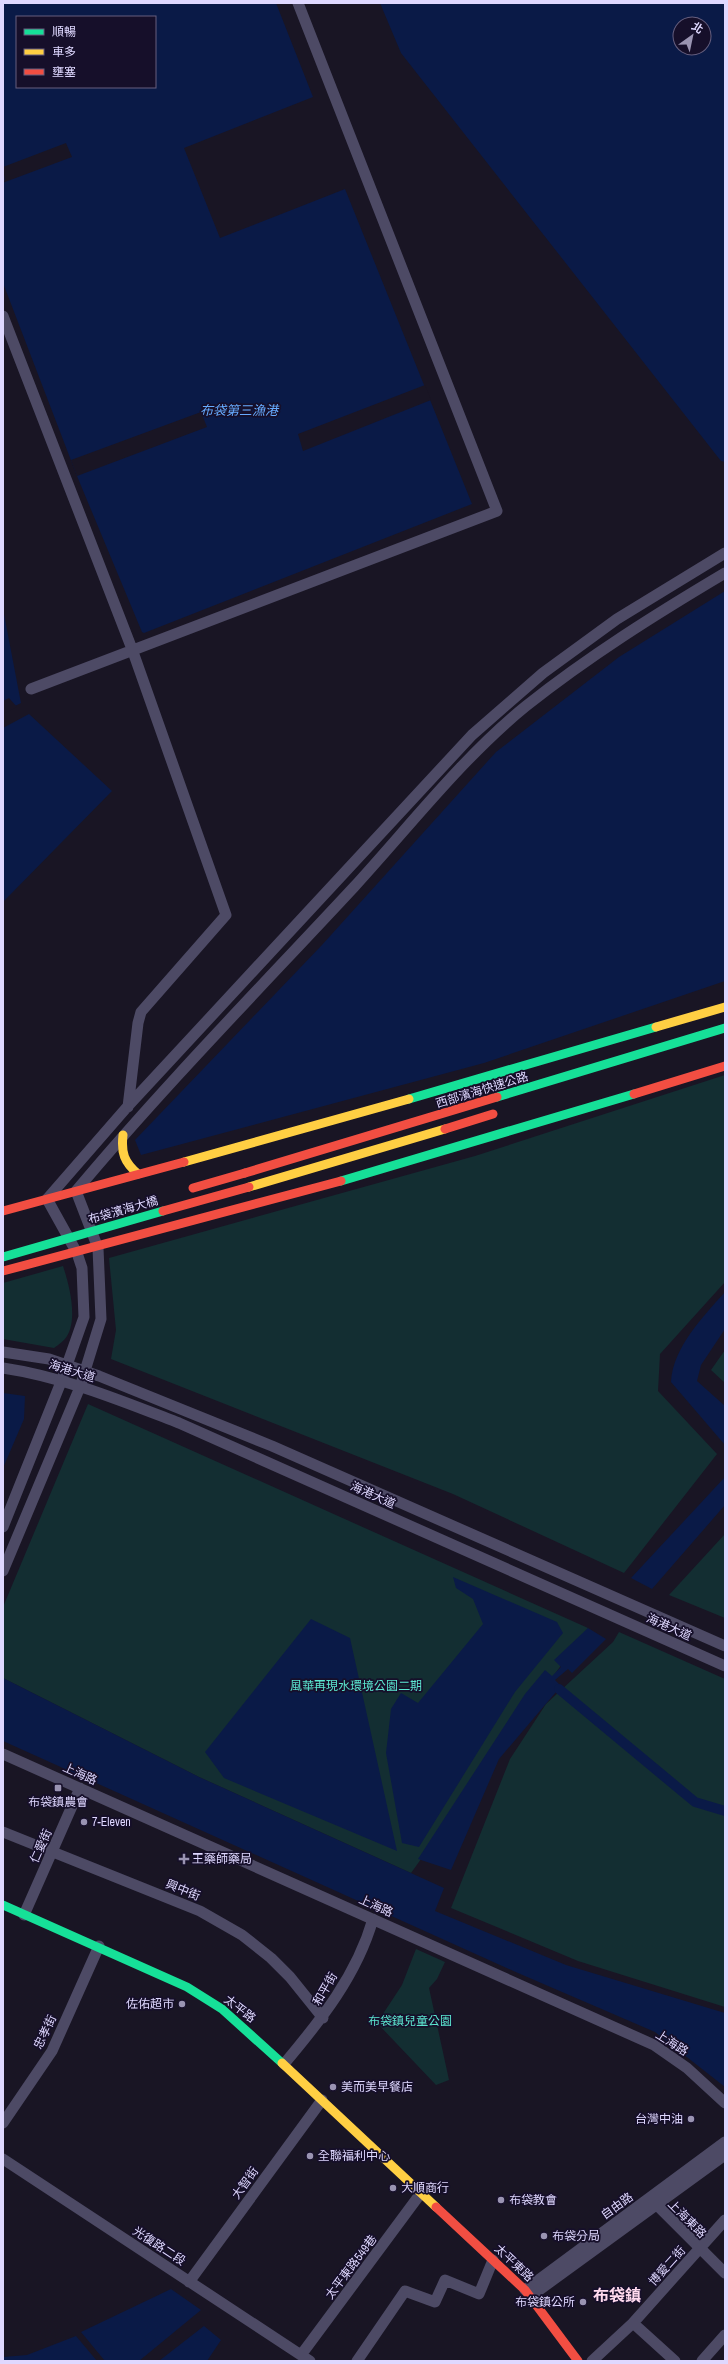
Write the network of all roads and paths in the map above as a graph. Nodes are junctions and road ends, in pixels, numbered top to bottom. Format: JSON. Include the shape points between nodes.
{"nodes":[{"id":1,"x":298,"y":3,"type":"edge"},
{"id":2,"x":3,"y":316,"type":"edge"},
{"id":3,"x":725,"y":554,"type":"edge"},
{"id":4,"x":725,"y":573,"type":"edge"},
{"id":5,"x":132,"y":649,"type":"junction"},
{"id":6,"x":31,"y":689,"type":"dead end"},
{"id":7,"x":725,"y":1007,"type":"edge"},
{"id":8,"x":725,"y":1028,"type":"edge"},
{"id":9,"x":725,"y":1066,"type":"edge"},
{"id":10,"x":128,"y":1106,"type":"junction"},
{"id":11,"x":500,"y":1111,"type":"dead end"},
{"id":12,"x":123,"y":1135,"type":"junction"},
{"id":13,"x":138,"y":1174,"type":"junction"},
{"id":14,"x":185,"y":1190,"type":"dead end"},
{"id":15,"x":76,"y":1191,"type":"junction"},
{"id":16,"x":47,"y":1199,"type":"junction"},
{"id":17,"x":3,"y":1211,"type":"edge"},
{"id":18,"x":94,"y":1217,"type":"dead end"},
{"id":19,"x":56,"y":1228,"type":"dead end"},
{"id":20,"x":98,"y":1248,"type":"junction"},
{"id":21,"x":77,"y":1253,"type":"junction"},
{"id":22,"x":3,"y":1257,"type":"edge"},
{"id":23,"x":3,"y":1271,"type":"edge"},
{"id":24,"x":3,"y":1352,"type":"edge"},
{"id":25,"x":67,"y":1365,"type":"junction"},
{"id":26,"x":3,"y":1368,"type":"edge"},
{"id":27,"x":85,"y":1371,"type":"junction"},
{"id":28,"x":61,"y":1382,"type":"junction"},
{"id":29,"x":80,"y":1387,"type":"junction"},
{"id":30,"x":3,"y":1527,"type":"edge"},
{"id":31,"x":3,"y":1571,"type":"edge"},
{"id":32,"x":725,"y":1646,"type":"edge"},
{"id":33,"x":725,"y":1666,"type":"edge"},
{"id":34,"x":3,"y":1754,"type":"edge"},
{"id":35,"x":80,"y":1788,"type":"junction"},
{"id":36,"x":3,"y":1832,"type":"edge"},
{"id":37,"x":53,"y":1852,"type":"junction"},
{"id":38,"x":4,"y":1909,"type":"edge"},
{"id":39,"x":24,"y":1915,"type":"junction"},
{"id":40,"x":373,"y":1919,"type":"junction"},
{"id":41,"x":99,"y":1946,"type":"junction"},
{"id":42,"x":323,"y":2018,"type":"junction"},
{"id":43,"x":284,"y":2064,"type":"junction"},
{"id":44,"x":322,"y":2100,"type":"junction"},
{"id":45,"x":725,"y":2103,"type":"edge"},
{"id":46,"x":3,"y":2123,"type":"edge"},
{"id":47,"x":725,"y":2142,"type":"edge"},
{"id":48,"x":725,"y":2155,"type":"edge"},
{"id":49,"x":3,"y":2159,"type":"edge"},
{"id":50,"x":421,"y":2193,"type":"junction"},
{"id":51,"x":653,"y":2202,"type":"junction"},
{"id":52,"x":725,"y":2220,"type":"edge"},
{"id":53,"x":699,"y":2249,"type":"junction"},
{"id":54,"x":493,"y":2260,"type":"junction"},
{"id":55,"x":725,"y":2273,"type":"edge"},
{"id":56,"x":189,"y":2282,"type":"junction"},
{"id":57,"x":528,"y":2293,"type":"junction"},
{"id":58,"x":633,"y":2323,"type":"junction"},
{"id":59,"x":725,"y":2335,"type":"edge"},
{"id":60,"x":305,"y":2358,"type":"edge"},
{"id":61,"x":357,"y":2361,"type":"edge"},
{"id":62,"x":578,"y":2361,"type":"edge"},
{"id":63,"x":592,"y":2361,"type":"edge"},
{"id":64,"x":674,"y":2361,"type":"edge"},
{"id":65,"x":702,"y":2361,"type":"edge"}],
"edges":[{"from":1,"to":5,"type":"street","via":[[497,511]]},
{"from":2,"to":5,"type":"street"},
{"from":3,"to":10,"type":"street","via":[[617,619],[543,673],[472,735]]},
{"from":4,"to":12,"type":"street","via":[[624,634],[525,707],[481,746]]},
{"from":5,"to":6,"type":"street"},
{"from":5,"to":10,"type":"street","via":[[226,915],[141,1012]]},
{"from":7,"to":13,"type":"main road","via":[[298,1132]]},
{"from":8,"to":14,"type":"main road","name":"西部濱海快速公路","bridge":true},
{"from":9,"to":20,"type":"main road","via":[[455,1148]]},
{"from":10,"to":12,"type":"street"},
{"from":10,"to":16,"type":"street"},
{"from":11,"to":22,"type":"main road","name":"布袋濱海大橋","bridge":true,"via":[[298,1174]]},
{"from":12,"to":13,"type":"main road","via":[[122,1155],[127,1166]]},
{"from":12,"to":15,"type":"street"},
{"from":13,"to":15,"type":"main road"},
{"from":15,"to":16,"type":"main road"},
{"from":15,"to":20,"type":"street"},
{"from":16,"to":17,"type":"main road"},
{"from":16,"to":21,"type":"street"},
{"from":18,"to":19,"type":"main road","name":"布袋濱海大橋"},
{"from":20,"to":21,"type":"main road"},
{"from":20,"to":27,"type":"street","via":[[102,1319]]},
{"from":21,"to":23,"type":"main road"},
{"from":21,"to":25,"type":"street","via":[[82,1268],[84,1317]]},
{"from":24,"to":25,"type":"street","name":"海港大道","via":[[49,1359]]},
{"from":25,"to":27,"type":"street","name":"海港大道"},
{"from":25,"to":28,"type":"street"},
{"from":26,"to":28,"type":"street","name":"海港大道","via":[[31,1372]]},
{"from":27,"to":29,"type":"street"},
{"from":27,"to":32,"type":"street","name":"海港大道","via":[[272,1446]]},
{"from":28,"to":29,"type":"street","name":"海港大道"},
{"from":28,"to":30,"type":"street"},
{"from":29,"to":31,"type":"street"},
{"from":29,"to":33,"type":"street","name":"海港大道","via":[[179,1423]]},
{"from":34,"to":35,"type":"street","name":"上海路"},
{"from":35,"to":37,"type":"street","name":"仁愛街"},
{"from":35,"to":40,"type":"street","name":"上海路"},
{"from":36,"to":37,"type":"street","name":"興中街"},
{"from":37,"to":39,"type":"street","name":"仁愛街"},
{"from":37,"to":42,"type":"street","name":"興中街","via":[[200,1911],[242,1935],[290,1977]]},
{"from":38,"to":39,"type":"main road","name":"太平路"},
{"from":39,"to":41,"type":"main road","name":"太平路"},
{"from":40,"to":42,"type":"street","name":"和平街","via":[[369,1933],[337,1997]]},
{"from":40,"to":45,"type":"street","name":"上海路","via":[[654,2045],[687,2068]]},
{"from":41,"to":43,"type":"main road","name":"太平路","via":[[187,1987],[222,2009]]},
{"from":41,"to":46,"type":"street","name":"忠孝街","via":[[52,2050]]},
{"from":42,"to":43,"type":"street","name":"和平街"},
{"from":43,"to":44,"type":"main road","name":"太平路"},
{"from":44,"to":50,"type":"main road","name":"太平路"},
{"from":44,"to":56,"type":"street","name":"大智街"},
{"from":47,"to":51,"type":"street","name":"自由路"},
{"from":48,"to":51,"type":"street","name":"自由路"},
{"from":49,"to":56,"type":"street","name":"光復路二段"},
{"from":50,"to":54,"type":"main road","name":"太平東路"},
{"from":50,"to":60,"type":"street","name":"太平東路549巷"},
{"from":51,"to":53,"type":"street","name":"上海東路"},
{"from":51,"to":57,"type":"street","name":"自由路"},
{"from":52,"to":53,"type":"street","name":"博愛二街"},
{"from":53,"to":55,"type":"street","name":"上海東路"},
{"from":53,"to":58,"type":"street","name":"博愛二街"},
{"from":54,"to":57,"type":"main road","name":"太平東路"},
{"from":54,"to":61,"type":"street","via":[[479,2294],[445,2280],[434,2302],[405,2291]]},
{"from":56,"to":60,"type":"street","name":"光復路二段"},
{"from":57,"to":62,"type":"main road","name":"太平東路"},
{"from":58,"to":63,"type":"street","name":"博愛二街"},
{"from":58,"to":64,"type":"street"},
{"from":59,"to":65,"type":"street"}]}
